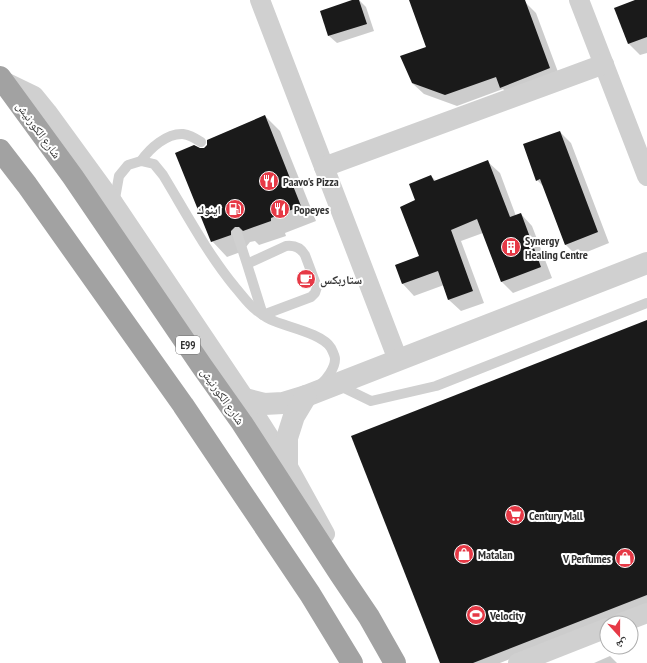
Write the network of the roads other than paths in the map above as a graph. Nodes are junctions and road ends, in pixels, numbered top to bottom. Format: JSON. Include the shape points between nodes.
{"nodes":[{"id":1,"x":260,"y":0,"type":"edge"},
{"id":2,"x":579,"y":0,"type":"edge"},
{"id":3,"x":604,"y":64,"type":"junction"},
{"id":4,"x":2,"y":79,"type":"edge"},
{"id":5,"x":201,"y":142,"type":"dead end"},
{"id":6,"x":0,"y":150,"type":"edge"},
{"id":7,"x":141,"y":161,"type":"junction"},
{"id":8,"x":324,"y":167,"type":"junction"},
{"id":9,"x":647,"y":176,"type":"edge"},
{"id":10,"x":114,"y":204,"type":"junction"},
{"id":11,"x":237,"y":233,"type":"dead end"},
{"id":12,"x":647,"y":263,"type":"edge"},
{"id":13,"x":247,"y":264,"type":"junction"},
{"id":14,"x":647,"y":303,"type":"edge"},
{"id":15,"x":263,"y":315,"type":"junction"},
{"id":16,"x":398,"y":360,"type":"junction"},
{"id":17,"x":336,"y":384,"type":"junction"},
{"id":18,"x":306,"y":396,"type":"junction"},
{"id":19,"x":244,"y":399,"type":"junction"},
{"id":20,"x":287,"y":465,"type":"junction"},
{"id":21,"x":369,"y":617,"type":"junction"},
{"id":22,"x":599,"y":630,"type":"edge"},
{"id":23,"x":352,"y":663,"type":"edge"},
{"id":24,"x":395,"y":663,"type":"edge"},
{"id":25,"x":518,"y":663,"type":"edge"}],
"edges":[{"from":1,"to":8,"type":"street"},
{"from":2,"to":3,"type":"street"},
{"from":3,"to":8,"type":"street"},
{"from":3,"to":9,"type":"street"},
{"from":4,"to":10,"type":"street","via":[[34,96]]},
{"from":4,"to":21,"type":"highway","name":"شارع الكورنيش","number":"E99","via":[[73,177],[242,423]]},
{"from":5,"to":7,"type":"lane","via":[[188,135],[172,136],[154,146]]},
{"from":6,"to":23,"type":"highway","via":[[183,405],[310,594]]},
{"from":7,"to":10,"type":"lane","via":[[128,165],[119,176]]},
{"from":7,"to":15,"type":"lane","via":[[154,164],[163,175],[206,249],[248,301]]},
{"from":8,"to":16,"type":"street"},
{"from":10,"to":19,"type":"street"},
{"from":11,"to":13,"type":"lane"},
{"from":12,"to":16,"type":"street"},
{"from":13,"to":15,"type":"lane"},
{"from":13,"to":15,"type":"lane","via":[[286,246],[297,246],[305,255],[317,287],[313,295]]},
{"from":14,"to":17,"type":"lane","via":[[436,386],[371,401]]},
{"from":15,"to":18,"type":"lane","via":[[273,321],[303,330],[331,347],[335,359],[332,371],[325,381]]},
{"from":16,"to":17,"type":"street"},
{"from":17,"to":18,"type":"street"},
{"from":18,"to":19,"type":"street","via":[[283,403],[264,404]]},
{"from":18,"to":20,"type":"street","via":[[294,416],[287,438]]},
{"from":19,"to":20,"type":"street"},
{"from":20,"to":21,"type":"street"},
{"from":21,"to":24,"type":"highway","name":"شارع الكورنيش","number":"E99"},
{"from":22,"to":25,"type":"street","via":[[533,648]]}]}
